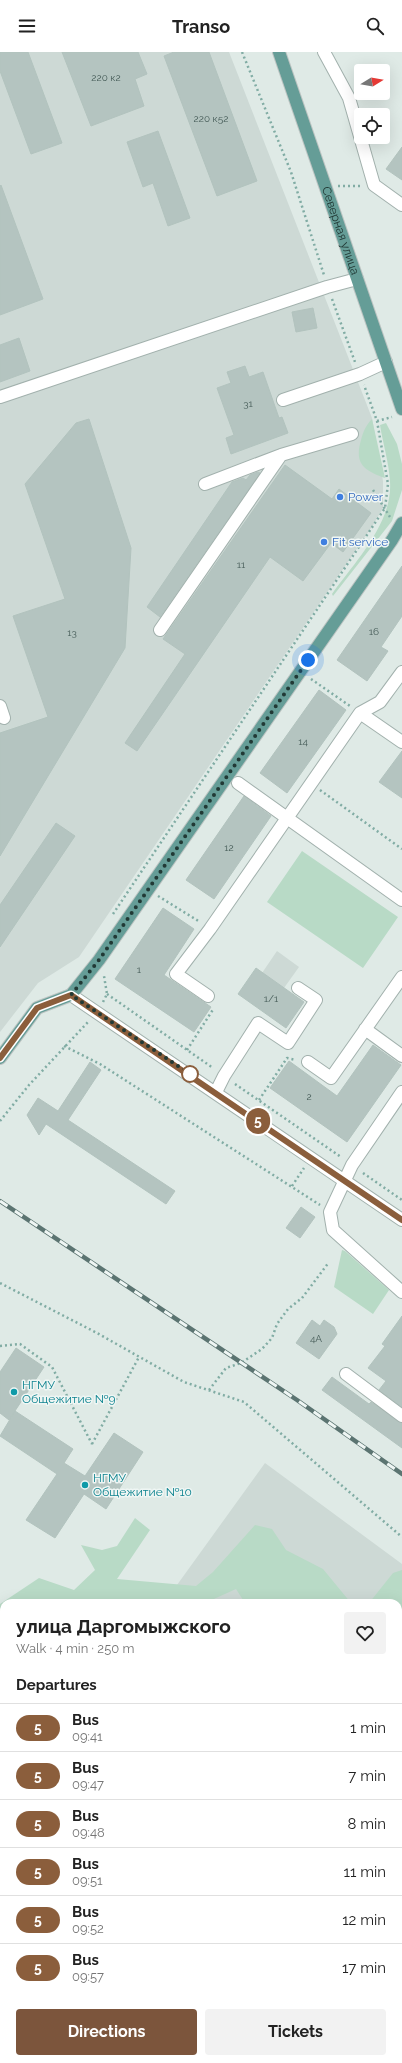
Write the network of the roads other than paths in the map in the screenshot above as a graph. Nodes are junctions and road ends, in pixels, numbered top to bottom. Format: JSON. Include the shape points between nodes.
{"nodes":[{"id":1,"x":279,"y":52,"type":"edge"},
{"id":2,"x":324,"y":52,"type":"edge"},
{"id":3,"x":402,"y":205,"type":"edge"},
{"id":4,"x":357,"y":279,"type":"junction"},
{"id":5,"x":386,"y":362,"type":"junction"},
{"id":6,"x":0,"y":397,"type":"edge"},
{"id":7,"x":283,"y":400,"type":"dead end"},
{"id":8,"x":399,"y":412,"type":"edge"},
{"id":9,"x":352,"y":434,"type":"dead end"},
{"id":10,"x":281,"y":456,"type":"junction"},
{"id":11,"x":205,"y":484,"type":"dead end"},
{"id":12,"x":400,"y":528,"type":"edge"},
{"id":13,"x":160,"y":630,"type":"dead end"},
{"id":14,"x":402,"y":672,"type":"edge"},
{"id":15,"x":0,"y":706,"type":"edge"},
{"id":16,"x":360,"y":713,"type":"junction"},
{"id":17,"x":4,"y":718,"type":"dead end"},
{"id":18,"x":402,"y":742,"type":"edge"},
{"id":19,"x":238,"y":783,"type":"dead end"},
{"id":20,"x":286,"y":819,"type":"junction"},
{"id":21,"x":402,"y":900,"type":"edge"},
{"id":22,"x":402,"y":977,"type":"edge"},
{"id":23,"x":298,"y":988,"type":"dead end"},
{"id":24,"x":71,"y":995,"type":"junction"},
{"id":25,"x":208,"y":996,"type":"road end"},
{"id":26,"x":365,"y":1029,"type":"junction"},
{"id":27,"x":402,"y":1056,"type":"edge"},
{"id":28,"x":0,"y":1058,"type":"edge"},
{"id":29,"x":308,"y":1062,"type":"road end"},
{"id":30,"x":216,"y":1092,"type":"junction"},
{"id":31,"x":402,"y":1092,"type":"edge"},
{"id":32,"x":344,"y":1180,"type":"junction"},
{"id":33,"x":402,"y":1220,"type":"edge"},
{"id":34,"x":402,"y":1292,"type":"edge"},
{"id":35,"x":346,"y":1374,"type":"dead end"},
{"id":36,"x":402,"y":1416,"type":"edge"}],
"edges":[{"from":1,"to":4,"type":"main road","name":"Северная улица"},
{"from":2,"to":3,"type":"street","via":[[349,98],[374,185]]},
{"from":4,"to":5,"type":"main road","name":"Северная улица"},
{"from":4,"to":6,"type":"street"},
{"from":5,"to":7,"type":"street","via":[[360,374]]},
{"from":5,"to":8,"type":"main road","name":"Северная улица"},
{"from":9,"to":10,"type":"street"},
{"from":10,"to":11,"type":"street"},
{"from":10,"to":13,"type":"street"},
{"from":12,"to":24,"type":"main road","via":[[99,960]]},
{"from":14,"to":16,"type":"street","via":[[380,702]]},
{"from":15,"to":17,"type":"street"},
{"from":16,"to":18,"type":"street"},
{"from":16,"to":20,"type":"street"},
{"from":19,"to":20,"type":"street"},
{"from":20,"to":21,"type":"street"},
{"from":20,"to":25,"type":"street","via":[[176,974]]},
{"from":22,"to":26,"type":"street"},
{"from":23,"to":30,"type":"street","via":[[316,1000],[288,1043],[258,1023]]},
{"from":24,"to":28,"type":"main road","via":[[37,1008]]},
{"from":24,"to":30,"type":"street"},
{"from":26,"to":27,"type":"street"},
{"from":26,"to":29,"type":"street","via":[[331,1078]]},
{"from":30,"to":32,"type":"street"},
{"from":31,"to":32,"type":"street"},
{"from":32,"to":33,"type":"street"},
{"from":32,"to":34,"type":"street","via":[[330,1212],[333,1230]]},
{"from":35,"to":36,"type":"street"}]}
